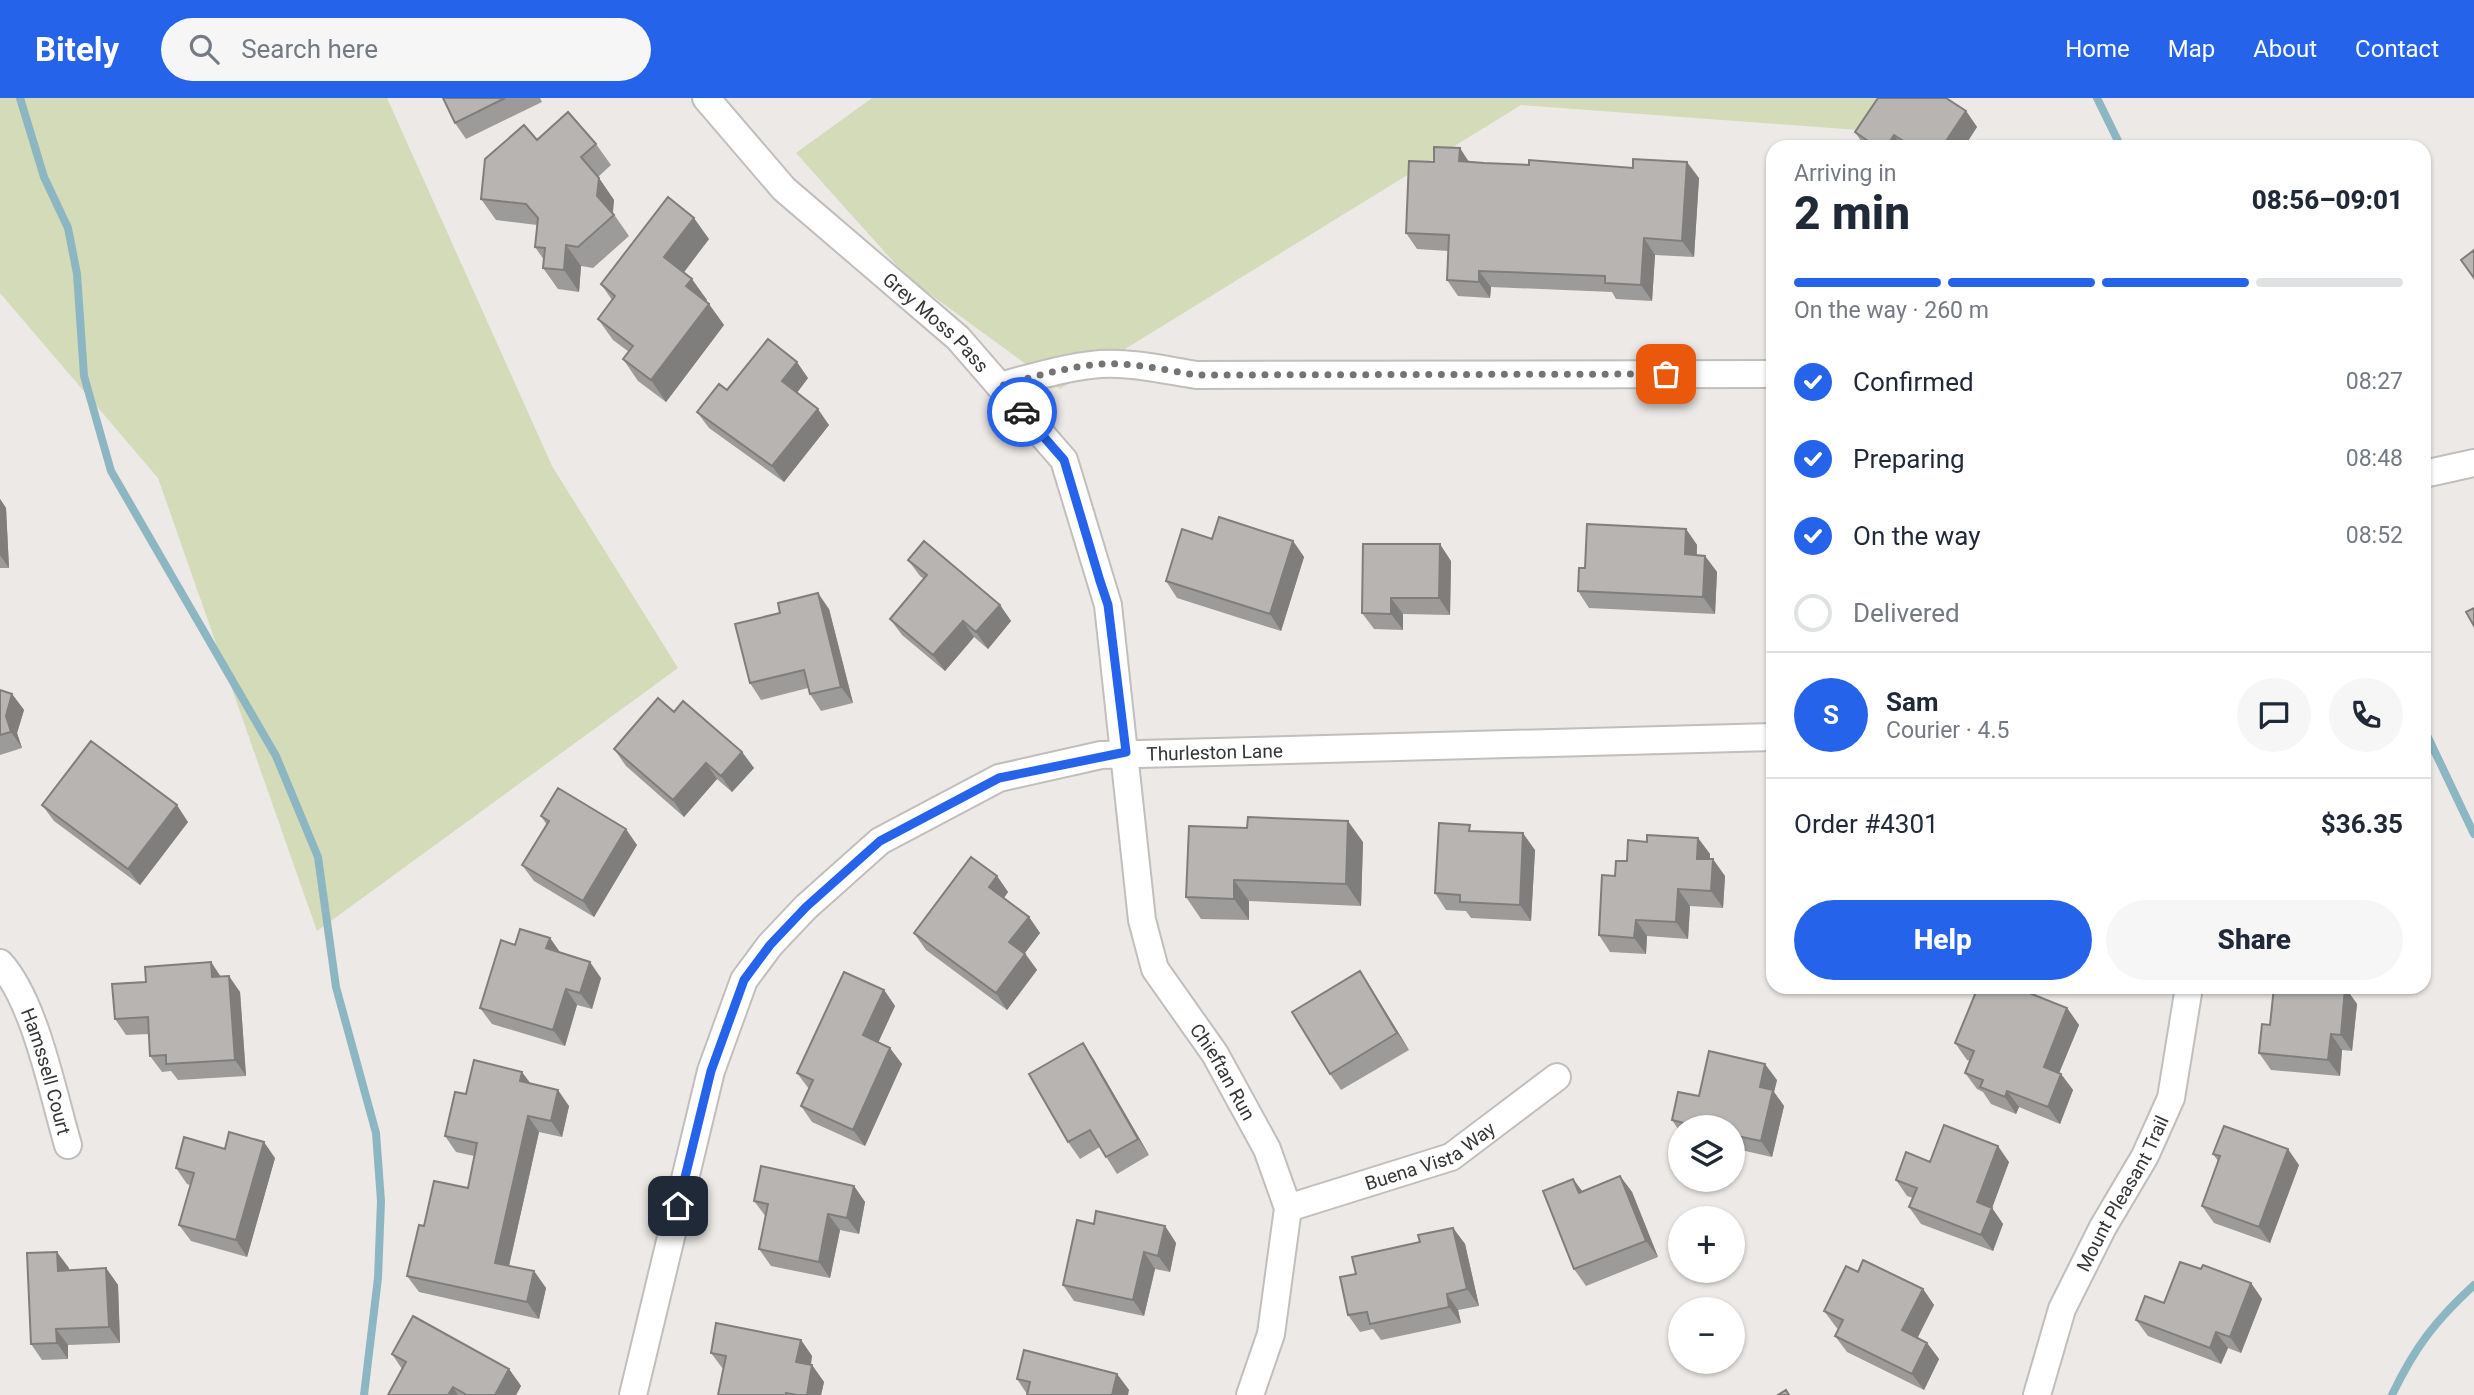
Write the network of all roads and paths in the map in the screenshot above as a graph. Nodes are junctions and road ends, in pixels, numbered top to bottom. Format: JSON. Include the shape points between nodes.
{"nodes":[{"id":1,"x":706,"y":98,"type":"edge"},
{"id":2,"x":1766,"y":374,"type":"edge"},
{"id":3,"x":1000,"y":386,"type":"junction"},
{"id":4,"x":2474,"y":463,"type":"edge"},
{"id":5,"x":2431,"y":472,"type":"edge"},
{"id":6,"x":1766,"y":737,"type":"edge"},
{"id":7,"x":1126,"y":752,"type":"junction"},
{"id":8,"x":0,"y":963,"type":"edge"},
{"id":9,"x":2188,"y":994,"type":"edge"},
{"id":10,"x":1557,"y":1077,"type":"dead end"},
{"id":11,"x":68,"y":1144,"type":"dead end"},
{"id":12,"x":1288,"y":1208,"type":"junction"},
{"id":13,"x":633,"y":1395,"type":"edge"},
{"id":14,"x":1250,"y":1395,"type":"edge"},
{"id":15,"x":2036,"y":1395,"type":"edge"}],
"edges":[{"from":1,"to":3,"type":"street","name":"Grey Moss Pass","via":[[784,189],[958,338]]},
{"from":2,"to":3,"type":"street","via":[[1196,375],[1100,364]]},
{"from":3,"to":7,"type":"street","name":"Grey Moss Pass","via":[[1064,460],[1108,605]]},
{"from":4,"to":5,"type":"street"},
{"from":6,"to":7,"type":"street","name":"Thurleston Lane"},
{"from":7,"to":12,"type":"street","name":"Chieftan Run","via":[[1142,920],[1155,969],[1215,1054],[1267,1149]]},
{"from":7,"to":13,"type":"street","name":"Thurleston Lane","via":[[999,778],[880,841],[770,945],[744,980],[711,1071]]},
{"from":8,"to":11,"type":"street","name":"Hamssell Court","via":[[12,976],[31,1021]]},
{"from":9,"to":15,"type":"street","name":"Mount Pleasant Trail","via":[[2171,1098],[2145,1156],[2062,1309]]},
{"from":10,"to":12,"type":"street","name":"Buena Vista Way","via":[[1451,1157]]},
{"from":12,"to":14,"type":"street","name":"Chieftan Run","via":[[1271,1334]]}]}
